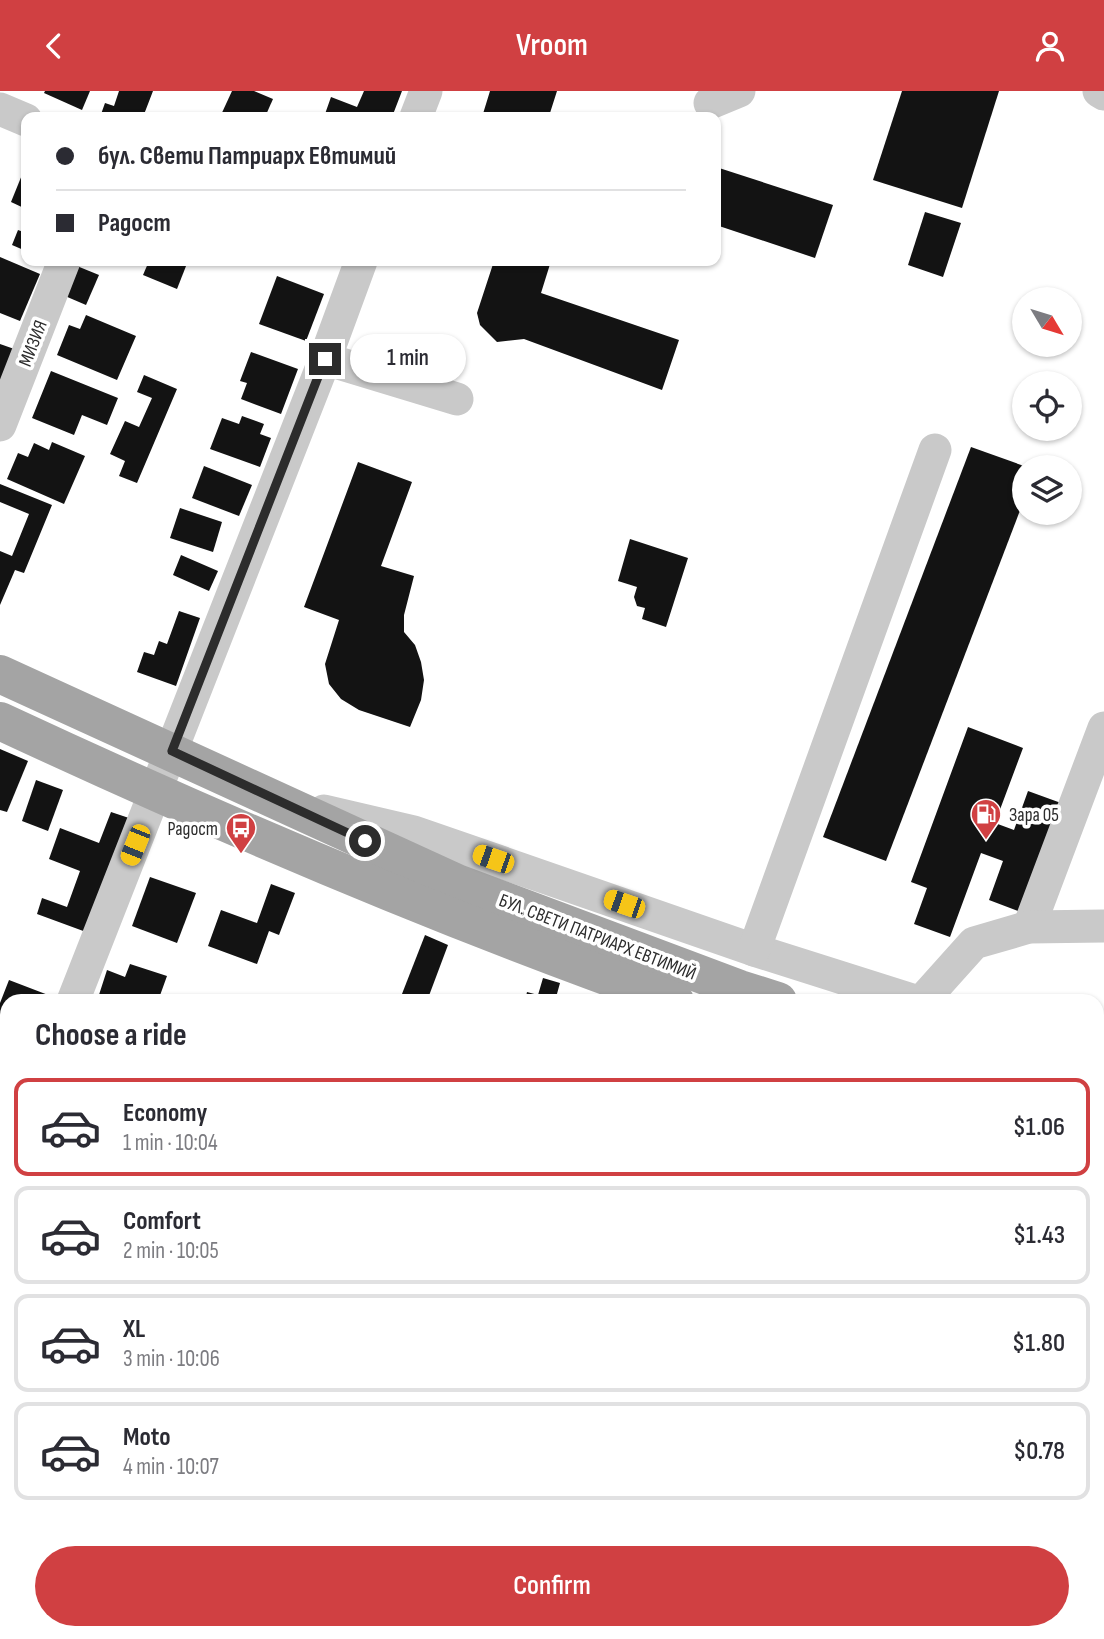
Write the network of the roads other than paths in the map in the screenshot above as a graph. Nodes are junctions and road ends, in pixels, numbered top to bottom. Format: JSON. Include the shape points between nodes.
{"nodes":[{"id":1,"x":426,"y":91,"type":"edge"},
{"id":2,"x":1099,"y":91,"type":"edge"},
{"id":3,"x":1104,"y":94,"type":"edge"},
{"id":4,"x":0,"y":109,"type":"edge"},
{"id":5,"x":418,"y":112,"type":"edge"},
{"id":6,"x":21,"y":118,"type":"edge"},
{"id":7,"x":62,"y":266,"type":"edge"},
{"id":8,"x":359,"y":266,"type":"edge"},
{"id":9,"x":325,"y":359,"type":"junction"},
{"id":10,"x":457,"y":399,"type":"dead end"},
{"id":11,"x":0,"y":425,"type":"edge"},
{"id":12,"x":935,"y":450,"type":"dead end"},
{"id":13,"x":0,"y":674,"type":"edge"},
{"id":14,"x":0,"y":721,"type":"edge"},
{"id":15,"x":1104,"y":728,"type":"edge"},
{"id":16,"x":172,"y":751,"type":"junction"},
{"id":17,"x":156,"y":793,"type":"junction"},
{"id":18,"x":272,"y":799,"type":"junction"},
{"id":19,"x":1104,"y":926,"type":"edge"},
{"id":20,"x":1029,"y":927,"type":"junction"},
{"id":21,"x":754,"y":950,"type":"junction"},
{"id":22,"x":76,"y":994,"type":"edge"},
{"id":23,"x":656,"y":994,"type":"edge"},
{"id":24,"x":756,"y":994,"type":"edge"},
{"id":25,"x":893,"y":994,"type":"edge"},
{"id":26,"x":928,"y":994,"type":"edge"}],
"edges":[{"from":1,"to":5,"type":"street"},
{"from":2,"to":3,"type":"street"},
{"from":4,"to":6,"type":"street"},
{"from":7,"to":11,"type":"street","name":"МИЗИЯ"},
{"from":8,"to":9,"type":"street"},
{"from":9,"to":10,"type":"street"},
{"from":9,"to":16,"type":"street"},
{"from":12,"to":21,"type":"street"},
{"from":13,"to":16,"type":"main road","name":"БУЛ. СВЕТИ ПАТРИАРХ ЕВТИМИЙ"},
{"from":14,"to":17,"type":"main road","name":"БУЛ. СВЕТИ ПАТРИАРХ ЕВТИМИЙ"},
{"from":15,"to":20,"type":"street"},
{"from":16,"to":17,"type":"street"},
{"from":16,"to":18,"type":"main road","name":"БУЛ. СВЕТИ ПАТРИАРХ ЕВТИМИЙ"},
{"from":17,"to":22,"type":"street"},
{"from":17,"to":23,"type":"main road","name":"БУЛ. СВЕТИ ПАТРИАРХ ЕВТИМИЙ","via":[[446,916]]},
{"from":18,"to":21,"type":"street","via":[[414,832]]},
{"from":18,"to":24,"type":"main road","name":"БУЛ. СВЕТИ ПАТРИАРХ ЕВТИМИЙ","via":[[457,883]]},
{"from":19,"to":20,"type":"street"},
{"from":20,"to":26,"type":"street","via":[[974,943]]},
{"from":21,"to":25,"type":"street"}]}
